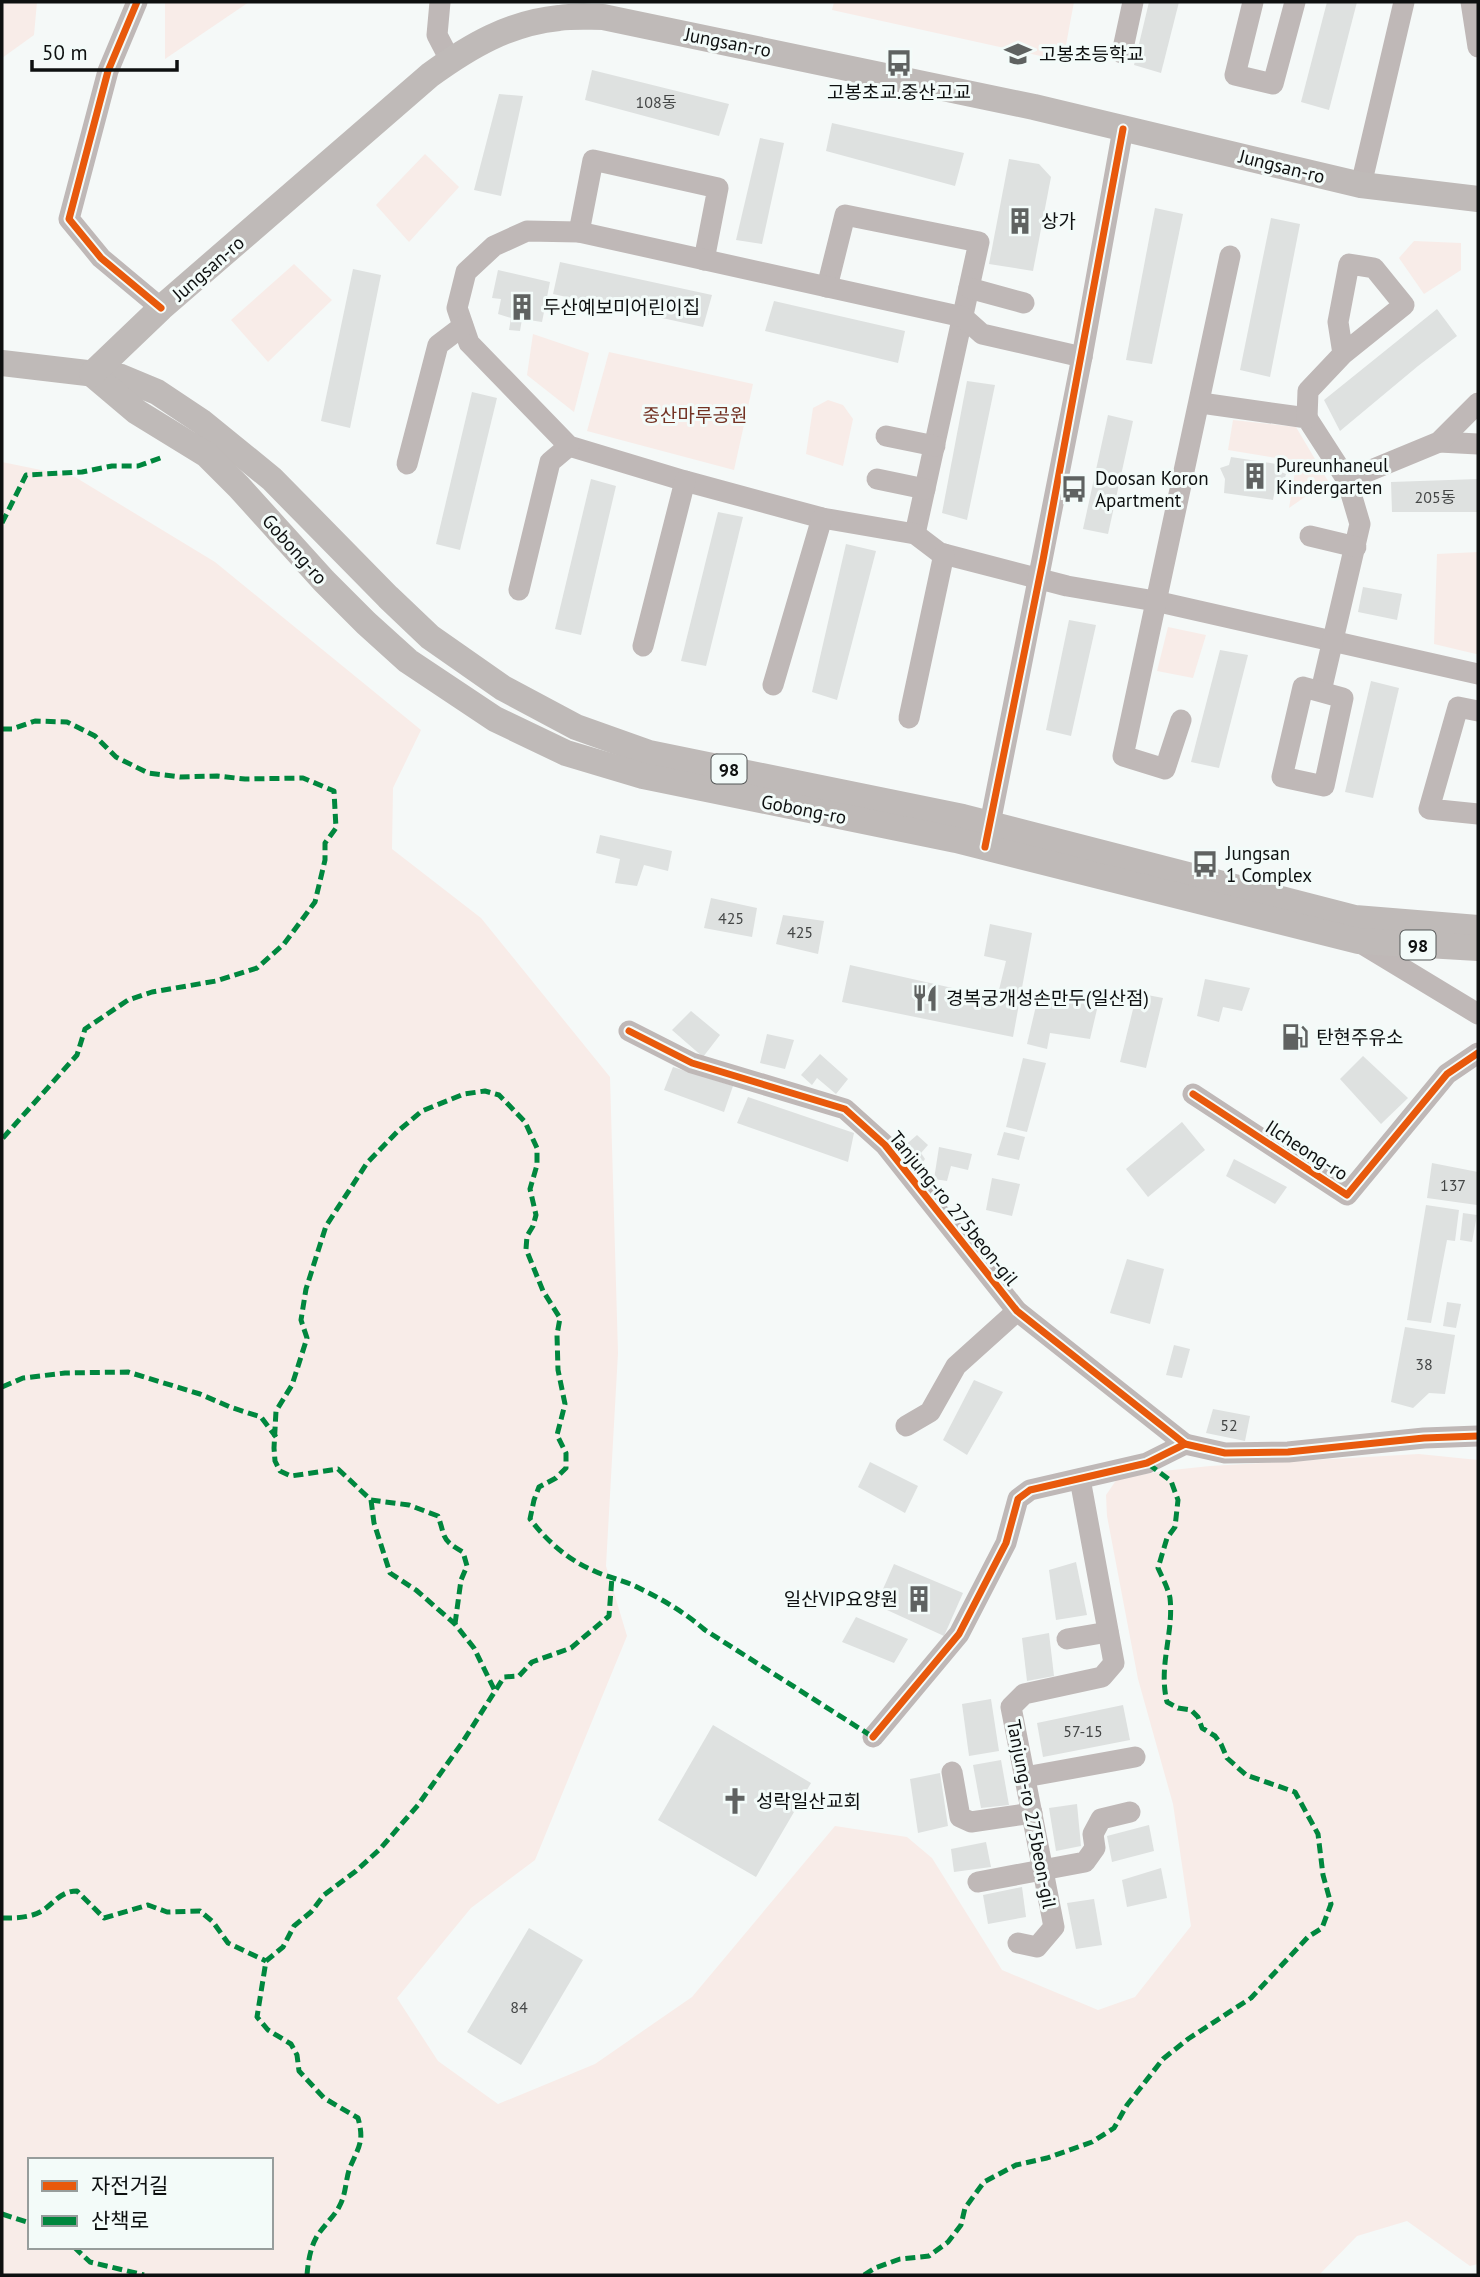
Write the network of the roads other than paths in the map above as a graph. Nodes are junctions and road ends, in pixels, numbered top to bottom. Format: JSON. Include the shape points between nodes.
{"nodes":[{"id":1,"x":137,"y":2,"type":"edge"},
{"id":2,"x":440,"y":2,"type":"edge"},
{"id":3,"x":1133,"y":2,"type":"edge"},
{"id":4,"x":1253,"y":2,"type":"edge"},
{"id":5,"x":1295,"y":2,"type":"edge"},
{"id":6,"x":1404,"y":2,"type":"edge"},
{"id":7,"x":1471,"y":2,"type":"edge"},
{"id":8,"x":1478,"y":47,"type":"edge"},
{"id":9,"x":1122,"y":53,"type":"dead end"},
{"id":10,"x":450,"y":60,"type":"junction"},
{"id":11,"x":1123,"y":129,"type":"junction"},
{"id":12,"x":1361,"y":185,"type":"junction"},
{"id":13,"x":1478,"y":199,"type":"edge"},
{"id":14,"x":579,"y":232,"type":"junction"},
{"id":15,"x":1230,"y":256,"type":"dead end"},
{"id":16,"x":704,"y":260,"type":"junction"},
{"id":17,"x":827,"y":287,"type":"junction"},
{"id":18,"x":969,"y":288,"type":"junction"},
{"id":19,"x":1024,"y":303,"type":"dead end"},
{"id":20,"x":161,"y":308,"type":"junction"},
{"id":21,"x":963,"y":317,"type":"junction"},
{"id":22,"x":463,"y":326,"type":"junction"},
{"id":23,"x":1343,"y":354,"type":"dead end"},
{"id":24,"x":1082,"y":358,"type":"junction"},
{"id":25,"x":2,"y":363,"type":"edge"},
{"id":26,"x":92,"y":374,"type":"junction"},
{"id":27,"x":1200,"y":403,"type":"junction"},
{"id":28,"x":1478,"y":403,"type":"edge"},
{"id":29,"x":1307,"y":418,"type":"junction"},
{"id":30,"x":886,"y":436,"type":"dead end"},
{"id":31,"x":1439,"y":442,"type":"junction"},
{"id":32,"x":1478,"y":444,"type":"edge"},
{"id":33,"x":569,"y":446,"type":"junction"},
{"id":34,"x":934,"y":446,"type":"junction"},
{"id":35,"x":407,"y":464,"type":"dead end"},
{"id":36,"x":877,"y":479,"type":"dead end"},
{"id":37,"x":1347,"y":480,"type":"junction"},
{"id":38,"x":685,"y":481,"type":"junction"},
{"id":39,"x":925,"y":489,"type":"junction"},
{"id":40,"x":822,"y":518,"type":"junction"},
{"id":41,"x":915,"y":534,"type":"junction"},
{"id":42,"x":1310,"y":536,"type":"dead end"},
{"id":43,"x":1356,"y":547,"type":"junction"},
{"id":44,"x":944,"y":554,"type":"junction"},
{"id":45,"x":1039,"y":578,"type":"junction"},
{"id":46,"x":519,"y":590,"type":"dead end"},
{"id":47,"x":1155,"y":601,"type":"junction"},
{"id":48,"x":1332,"y":641,"type":"junction"},
{"id":49,"x":643,"y":646,"type":"dead end"},
{"id":50,"x":1478,"y":674,"type":"edge"},
{"id":51,"x":774,"y":685,"type":"dead end"},
{"id":52,"x":1321,"y":691,"type":"junction"},
{"id":53,"x":1475,"y":711,"type":"edge"},
{"id":54,"x":909,"y":718,"type":"dead end"},
{"id":55,"x":1181,"y":720,"type":"dead end"},
{"id":56,"x":1478,"y":814,"type":"edge"},
{"id":57,"x":988,"y":836,"type":"junction"},
{"id":58,"x":1478,"y":928,"type":"edge"},
{"id":59,"x":1358,"y":941,"type":"junction"},
{"id":60,"x":1478,"y":948,"type":"edge"},
{"id":61,"x":1478,"y":1014,"type":"edge"},
{"id":62,"x":629,"y":1031,"type":"dead end"},
{"id":63,"x":1478,"y":1053,"type":"edge"},
{"id":64,"x":1193,"y":1094,"type":"dead end"},
{"id":65,"x":1017,"y":1311,"type":"junction"},
{"id":66,"x":906,"y":1426,"type":"dead end"},
{"id":67,"x":1478,"y":1436,"type":"edge"},
{"id":68,"x":1185,"y":1444,"type":"junction"},
{"id":69,"x":1080,"y":1479,"type":"junction"},
{"id":70,"x":1108,"y":1632,"type":"junction"},
{"id":71,"x":1067,"y":1639,"type":"dead end"},
{"id":72,"x":873,"y":1737,"type":"dead end"},
{"id":73,"x":1135,"y":1757,"type":"dead end"},
{"id":74,"x":952,"y":1772,"type":"dead end"},
{"id":75,"x":1025,"y":1777,"type":"junction"},
{"id":76,"x":1130,"y":1812,"type":"dead end"},
{"id":77,"x":1032,"y":1813,"type":"junction"},
{"id":78,"x":1043,"y":1869,"type":"junction"},
{"id":79,"x":978,"y":1882,"type":"dead end"},
{"id":80,"x":1017,"y":1943,"type":"dead end"}],
"edges":[{"from":1,"to":20,"type":"street","via":[[108,71],[69,219],[101,258]]},
{"from":2,"to":10,"type":"street","via":[[437,35]]},
{"from":3,"to":9,"type":"street"},
{"from":4,"to":5,"type":"street","via":[[1235,75],[1273,84]]},
{"from":6,"to":12,"type":"street"},
{"from":7,"to":8,"type":"street"},
{"from":10,"to":11,"type":"main road","name":"Jungsan-ro","via":[[515,27],[559,18],[603,17]]},
{"from":10,"to":20,"type":"main road","name":"Jungsan-ro"},
{"from":11,"to":12,"type":"main road","name":"Jungsan-ro"},
{"from":11,"to":24,"type":"street"},
{"from":12,"to":13,"type":"main road","name":"Jungsan-ro"},
{"from":14,"to":16,"type":"street"},
{"from":14,"to":16,"type":"street","via":[[593,160],[718,188]]},
{"from":14,"to":22,"type":"street","via":[[527,231],[494,246],[466,272],[457,308]]},
{"from":15,"to":27,"type":"street"},
{"from":16,"to":17,"type":"street"},
{"from":17,"to":18,"type":"street","via":[[845,215],[979,242]]},
{"from":17,"to":21,"type":"street"},
{"from":18,"to":19,"type":"street"},
{"from":18,"to":21,"type":"street"},
{"from":20,"to":26,"type":"main road","name":"Jungsan-ro"},
{"from":21,"to":24,"type":"street","via":[[982,334]]},
{"from":21,"to":34,"type":"street"},
{"from":22,"to":33,"type":"street","via":[[469,343]]},
{"from":22,"to":35,"type":"street","via":[[438,345]]},
{"from":23,"to":29,"type":"street","via":[[1308,391]]},
{"from":24,"to":45,"type":"street"},
{"from":25,"to":26,"type":"main road"},
{"from":26,"to":57,"type":"main road","name":"Gobong-ro","number":"98","via":[[137,412],[207,455],[408,662],[495,719],[566,753],[643,776]]},
{"from":27,"to":29,"type":"street"},
{"from":27,"to":47,"type":"street"},
{"from":28,"to":31,"type":"street"},
{"from":29,"to":37,"type":"street"},
{"from":30,"to":34,"type":"street"},
{"from":31,"to":32,"type":"street"},
{"from":31,"to":37,"type":"street"},
{"from":33,"to":38,"type":"street"},
{"from":33,"to":46,"type":"street","via":[[550,462]]},
{"from":34,"to":39,"type":"street"},
{"from":36,"to":39,"type":"street"},
{"from":37,"to":43,"type":"street","via":[[1360,524]]},
{"from":38,"to":40,"type":"street"},
{"from":38,"to":49,"type":"street"},
{"from":39,"to":41,"type":"street"},
{"from":40,"to":41,"type":"street"},
{"from":40,"to":51,"type":"street"},
{"from":41,"to":44,"type":"street"},
{"from":42,"to":43,"type":"street"},
{"from":43,"to":48,"type":"street"},
{"from":44,"to":45,"type":"street"},
{"from":44,"to":54,"type":"street"},
{"from":45,"to":47,"type":"street"},
{"from":45,"to":57,"type":"street"},
{"from":47,"to":48,"type":"street"},
{"from":47,"to":55,"type":"street","via":[[1124,756],[1165,769]]},
{"from":48,"to":50,"type":"street"},
{"from":48,"to":52,"type":"street"},
{"from":50,"to":53,"type":"street"},
{"from":52,"to":52,"type":"street","via":[[1303,687],[1282,777],[1325,786],[1343,698]]},
{"from":53,"to":56,"type":"street","via":[[1458,707],[1429,808]]},
{"from":57,"to":58,"type":"main road","name":"Gobong-ro","number":"98","via":[[1356,918]]},
{"from":57,"to":59,"type":"main road","name":"Gobong-ro","number":"98"},
{"from":59,"to":60,"type":"main road","name":"Gobong-ro","number":"98"},
{"from":59,"to":61,"type":"street"},
{"from":62,"to":65,"type":"street","name":"Tanjung-ro 275beon-gil","via":[[692,1063],[845,1109],[885,1145]]},
{"from":63,"to":64,"type":"street","name":"Ilcheong-ro","via":[[1447,1074],[1347,1195]]},
{"from":65,"to":66,"type":"street","via":[[957,1366],[930,1412]]},
{"from":65,"to":68,"type":"street","name":"Tanjung-ro 275beon-gil"},
{"from":67,"to":68,"type":"street","name":"Tanjung-ro 275beon-gil","via":[[1288,1452],[1224,1453]]},
{"from":68,"to":69,"type":"street","via":[[1147,1463]]},
{"from":69,"to":70,"type":"street","name":"Tanjung-ro 275beon-gil"},
{"from":69,"to":72,"type":"street","via":[[1030,1490],[1018,1499],[1006,1543],[959,1634]]},
{"from":70,"to":71,"type":"street"},
{"from":70,"to":75,"type":"street","name":"Tanjung-ro 275beon-gil","via":[[1114,1664],[1102,1677],[1024,1693],[1011,1707]]},
{"from":73,"to":75,"type":"street"},
{"from":74,"to":77,"type":"street","via":[[960,1817],[971,1822]]},
{"from":75,"to":77,"type":"street","name":"Tanjung-ro 275beon-gil"},
{"from":76,"to":78,"type":"street","via":[[1101,1819],[1093,1834],[1095,1848],[1085,1862]]},
{"from":77,"to":78,"type":"street","name":"Tanjung-ro 275beon-gil"},
{"from":78,"to":79,"type":"street"},
{"from":78,"to":80,"type":"street","name":"Tanjung-ro 275beon-gil","via":[[1054,1927],[1037,1947]]}]}
